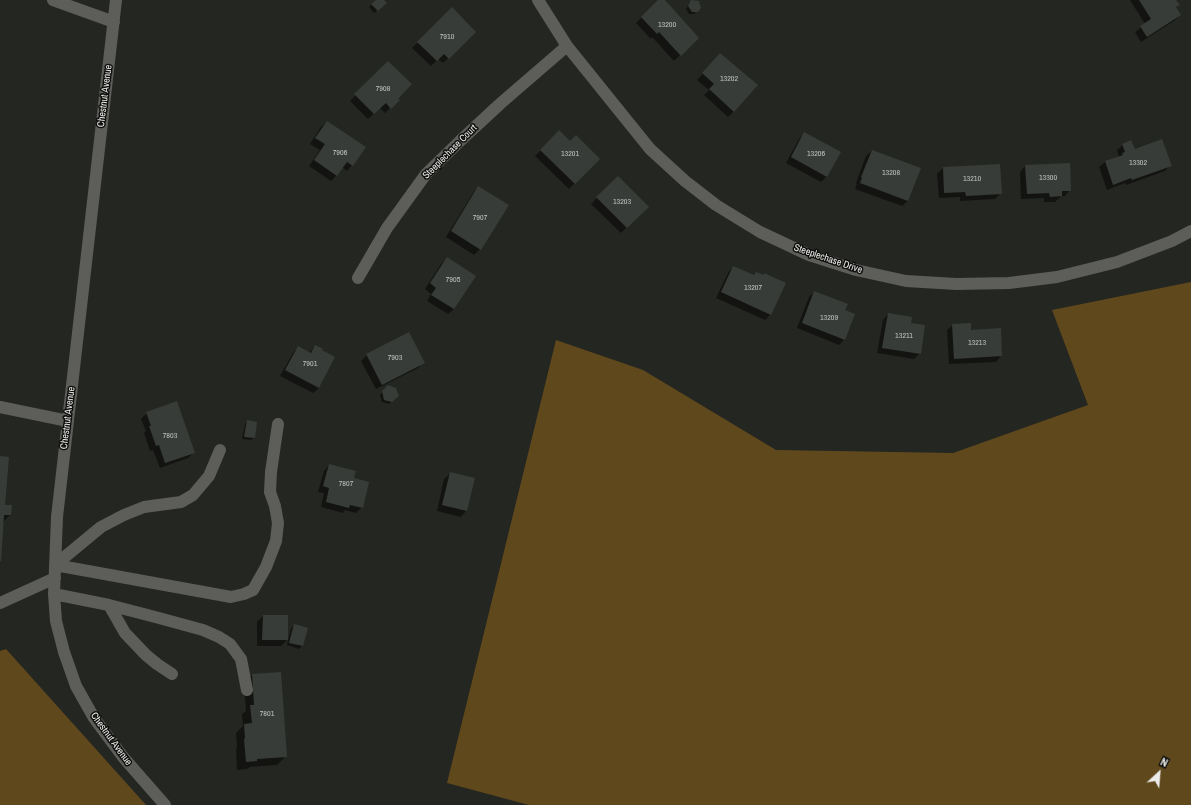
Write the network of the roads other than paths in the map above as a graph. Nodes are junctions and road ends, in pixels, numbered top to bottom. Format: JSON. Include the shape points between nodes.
{"nodes":[{"id":1,"x":53,"y":0,"type":"edge"},
{"id":2,"x":116,"y":0,"type":"edge"},
{"id":3,"x":538,"y":0,"type":"edge"},
{"id":4,"x":114,"y":22,"type":"junction"},
{"id":5,"x":567,"y":46,"type":"junction"},
{"id":6,"x":1191,"y":231,"type":"edge"},
{"id":7,"x":358,"y":278,"type":"dead end"},
{"id":8,"x":0,"y":407,"type":"edge"},
{"id":9,"x":68,"y":421,"type":"junction"},
{"id":10,"x":278,"y":424,"type":"dead end"},
{"id":11,"x":220,"y":450,"type":"dead end"},
{"id":12,"x":55,"y":565,"type":"junction"},
{"id":13,"x":54,"y":578,"type":"junction"},
{"id":14,"x":54,"y":594,"type":"junction"},
{"id":15,"x":0,"y":603,"type":"edge"},
{"id":16,"x":109,"y":605,"type":"junction"},
{"id":17,"x":172,"y":674,"type":"dead end"},
{"id":18,"x":247,"y":690,"type":"dead end"},
{"id":19,"x":164,"y":805,"type":"edge"}],
"edges":[{"from":1,"to":4,"type":"street"},
{"from":2,"to":4,"type":"street","name":"Chestnut Avenue"},
{"from":3,"to":5,"type":"street","name":"Steeplechase Drive"},
{"from":4,"to":9,"type":"street","name":"Chestnut Avenue"},
{"from":5,"to":6,"type":"street","name":"Steeplechase Drive","via":[[650,149],[685,181],[716,205],[760,232],[809,255],[856,270],[906,281],[956,284],[1009,283],[1057,277],[1117,262]]},
{"from":5,"to":7,"type":"street","name":"Steeplechase Court","via":[[426,174],[388,228]]},
{"from":8,"to":9,"type":"street"},
{"from":9,"to":12,"type":"street","name":"Chestnut Avenue","via":[[57,518]]},
{"from":10,"to":12,"type":"street","via":[[271,466],[270,492],[278,523],[276,540],[266,567],[253,590],[231,597]]},
{"from":11,"to":12,"type":"street","via":[[209,476],[193,495],[181,502],[144,507],[124,515],[101,527]]},
{"from":12,"to":13,"type":"street","name":"Chestnut Avenue"},
{"from":13,"to":14,"type":"street","name":"Chestnut Avenue"},
{"from":13,"to":15,"type":"street"},
{"from":14,"to":16,"type":"street"},
{"from":14,"to":19,"type":"street","name":"Chestnut Avenue","via":[[56,621],[76,686],[98,724]]},
{"from":16,"to":17,"type":"street","via":[[125,633],[146,655]]},
{"from":16,"to":18,"type":"street","via":[[203,630],[219,637],[230,644],[241,659]]}]}
